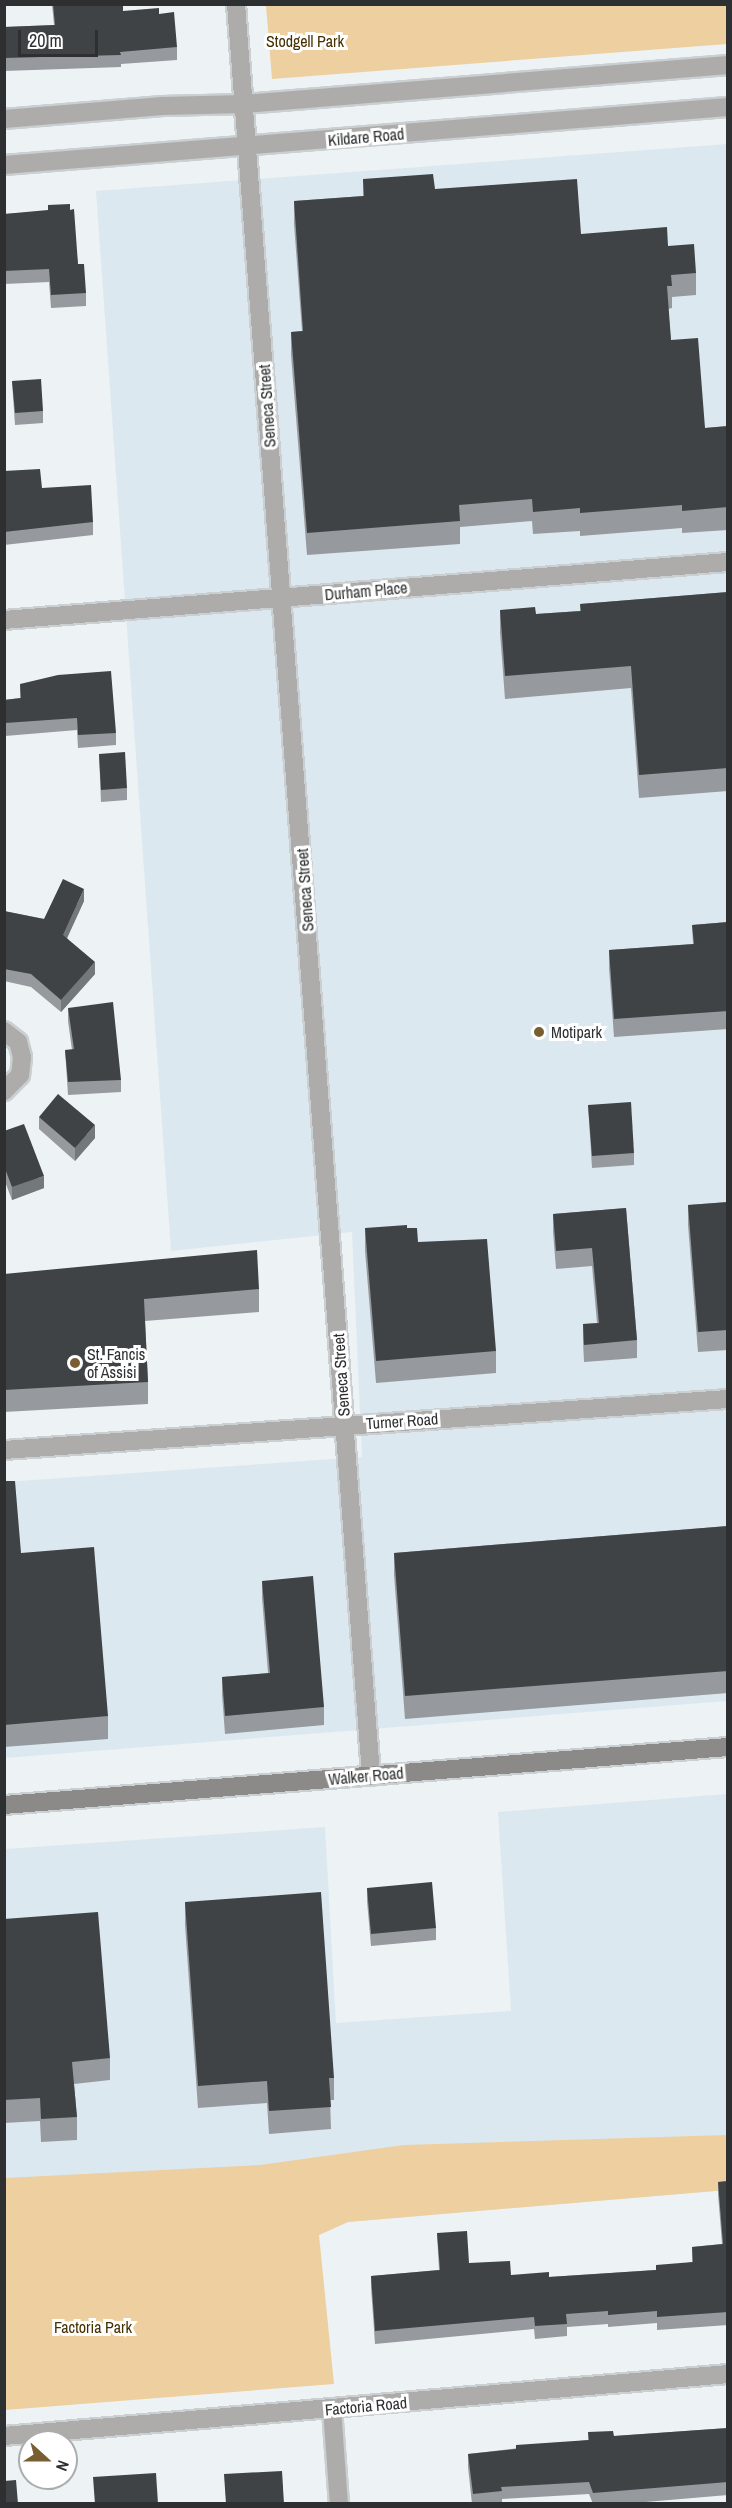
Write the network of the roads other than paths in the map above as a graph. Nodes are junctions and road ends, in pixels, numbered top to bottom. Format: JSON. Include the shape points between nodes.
{"nodes":[{"id":1,"x":236,"y":4,"type":"edge"},
{"id":2,"x":728,"y":65,"type":"edge"},
{"id":3,"x":244,"y":104,"type":"junction"},
{"id":4,"x":728,"y":107,"type":"edge"},
{"id":5,"x":4,"y":119,"type":"edge"},
{"id":6,"x":247,"y":146,"type":"junction"},
{"id":7,"x":4,"y":165,"type":"edge"},
{"id":8,"x":728,"y":562,"type":"edge"},
{"id":9,"x":282,"y":598,"type":"junction"},
{"id":10,"x":4,"y":620,"type":"edge"},
{"id":11,"x":4,"y":1031,"type":"edge"},
{"id":12,"x":4,"y":1091,"type":"edge"},
{"id":13,"x":728,"y":1399,"type":"edge"},
{"id":14,"x":345,"y":1425,"type":"junction"},
{"id":15,"x":4,"y":1450,"type":"edge"},
{"id":16,"x":728,"y":1747,"type":"edge"},
{"id":17,"x":371,"y":1776,"type":"junction"},
{"id":18,"x":4,"y":1805,"type":"edge"},
{"id":19,"x":728,"y":2374,"type":"edge"},
{"id":20,"x":332,"y":2409,"type":"junction"},
{"id":21,"x":4,"y":2436,"type":"edge"},
{"id":22,"x":339,"y":2504,"type":"edge"}],
"edges":[{"from":1,"to":3,"type":"street","name":"Seneca Street"},
{"from":2,"to":3,"type":"street"},
{"from":3,"to":5,"type":"street","via":[[162,106]]},
{"from":3,"to":6,"type":"street","name":"Seneca Street"},
{"from":4,"to":6,"type":"street","name":"Kildare Road"},
{"from":6,"to":7,"type":"street","name":"Kildare Road"},
{"from":6,"to":9,"type":"street","name":"Seneca Street"},
{"from":8,"to":9,"type":"street","name":"Durham Place"},
{"from":9,"to":10,"type":"street","name":"Durham Place"},
{"from":9,"to":14,"type":"street","name":"Seneca Street"},
{"from":11,"to":12,"type":"street","via":[[18,1042],[22,1057],[20,1075]]},
{"from":13,"to":14,"type":"street","name":"Turner Road"},
{"from":14,"to":15,"type":"street","name":"Turner Road"},
{"from":14,"to":17,"type":"street","name":"Seneca Street"},
{"from":16,"to":17,"type":"main road","name":"Walker Road"},
{"from":17,"to":18,"type":"main road","name":"Walker Road"},
{"from":19,"to":20,"type":"street","name":"Factoria Road"},
{"from":20,"to":21,"type":"street","name":"Factoria Road"},
{"from":20,"to":22,"type":"street"}]}
